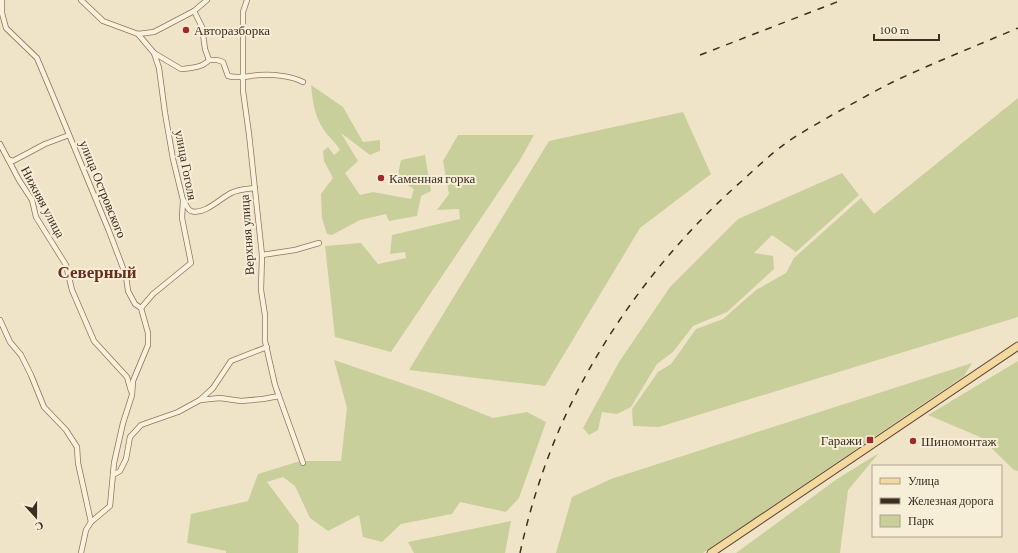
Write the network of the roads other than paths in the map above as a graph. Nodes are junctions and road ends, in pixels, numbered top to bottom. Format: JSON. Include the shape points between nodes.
{"nodes":[{"id":1,"x":2,"y":0,"type":"edge"},
{"id":2,"x":81,"y":0,"type":"edge"},
{"id":3,"x":207,"y":0,"type":"edge"},
{"id":4,"x":247,"y":0,"type":"edge"},
{"id":5,"x":194,"y":11,"type":"junction"},
{"id":6,"x":138,"y":34,"type":"junction"},
{"id":7,"x":154,"y":53,"type":"junction"},
{"id":8,"x":209,"y":60,"type":"junction"},
{"id":9,"x":244,"y":77,"type":"junction"},
{"id":10,"x":303,"y":82,"type":"dead end"},
{"id":11,"x":69,"y":135,"type":"junction"},
{"id":12,"x":0,"y":144,"type":"edge"},
{"id":13,"x":8,"y":158,"type":"junction"},
{"id":14,"x":255,"y":188,"type":"junction"},
{"id":15,"x":183,"y":200,"type":"junction"},
{"id":16,"x":319,"y":243,"type":"dead end"},
{"id":17,"x":262,"y":256,"type":"junction"},
{"id":18,"x":141,"y":308,"type":"junction"},
{"id":19,"x":0,"y":320,"type":"edge"},
{"id":20,"x":1018,"y":346,"type":"edge"},
{"id":21,"x":266,"y":347,"type":"junction"},
{"id":22,"x":132,"y":395,"type":"junction"},
{"id":23,"x":279,"y":396,"type":"junction"},
{"id":24,"x":200,"y":400,"type":"junction"},
{"id":25,"x":303,"y":463,"type":"dead end"},
{"id":26,"x":113,"y":475,"type":"junction"},
{"id":27,"x":91,"y":522,"type":"junction"},
{"id":28,"x":82,"y":553,"type":"edge"},
{"id":29,"x":711,"y":553,"type":"edge"}],
"edges":[{"from":1,"to":11,"type":"street","name":"улица Островского","via":[[6,28],[36,58]]},
{"from":2,"to":6,"type":"street","via":[[103,21]]},
{"from":3,"to":5,"type":"street"},
{"from":4,"to":9,"type":"street","name":"Верхняя улица","via":[[243,12]]},
{"from":5,"to":6,"type":"street","via":[[154,32]]},
{"from":5,"to":8,"type":"street","via":[[202,26]]},
{"from":6,"to":7,"type":"street","name":"улица Гоголя"},
{"from":7,"to":8,"type":"street","via":[[181,69],[200,66]]},
{"from":7,"to":15,"type":"street","name":"улица Гоголя","via":[[159,68],[165,113]]},
{"from":8,"to":9,"type":"street","via":[[223,62],[228,76]]},
{"from":9,"to":10,"type":"street","via":[[280,76]]},
{"from":9,"to":14,"type":"street","name":"Верхняя улица","via":[[243,91]]},
{"from":11,"to":13,"type":"street","via":[[13,161]]},
{"from":11,"to":18,"type":"street","name":"улица Островского","via":[[109,231],[126,276],[128,291],[135,304]]},
{"from":12,"to":13,"type":"street","name":"Нижняя улица"},
{"from":13,"to":22,"type":"street","name":"Нижняя улица","via":[[32,200],[36,218],[66,265],[72,290],[94,341],[126,377]]},
{"from":14,"to":15,"type":"street","via":[[229,194],[198,212],[192,212]]},
{"from":14,"to":17,"type":"street","name":"Верхняя улица"},
{"from":15,"to":18,"type":"street","name":"улица Гоголя","via":[[182,218],[191,263],[153,294]]},
{"from":16,"to":17,"type":"street"},
{"from":17,"to":21,"type":"street","name":"Верхняя улица","via":[[261,290]]},
{"from":18,"to":22,"type":"street","name":"улица Островского","via":[[148,333],[148,345],[133,382]]},
{"from":19,"to":27,"type":"street","via":[[10,342],[21,355],[44,407],[66,430],[76,446]]},
{"from":20,"to":29,"type":"main road"},
{"from":21,"to":23,"type":"street","name":"Верхняя улица"},
{"from":21,"to":24,"type":"street","via":[[231,361],[213,388]]},
{"from":22,"to":26,"type":"street","name":"улица Островского"},
{"from":23,"to":24,"type":"street","via":[[241,401],[220,398]]},
{"from":23,"to":25,"type":"street","name":"Верхняя улица"},
{"from":24,"to":26,"type":"street","via":[[178,412],[142,425],[130,437],[126,460],[120,471]]},
{"from":26,"to":27,"type":"street","name":"улица Островского","via":[[110,506]]},
{"from":27,"to":28,"type":"street","via":[[86,530]]}]}
